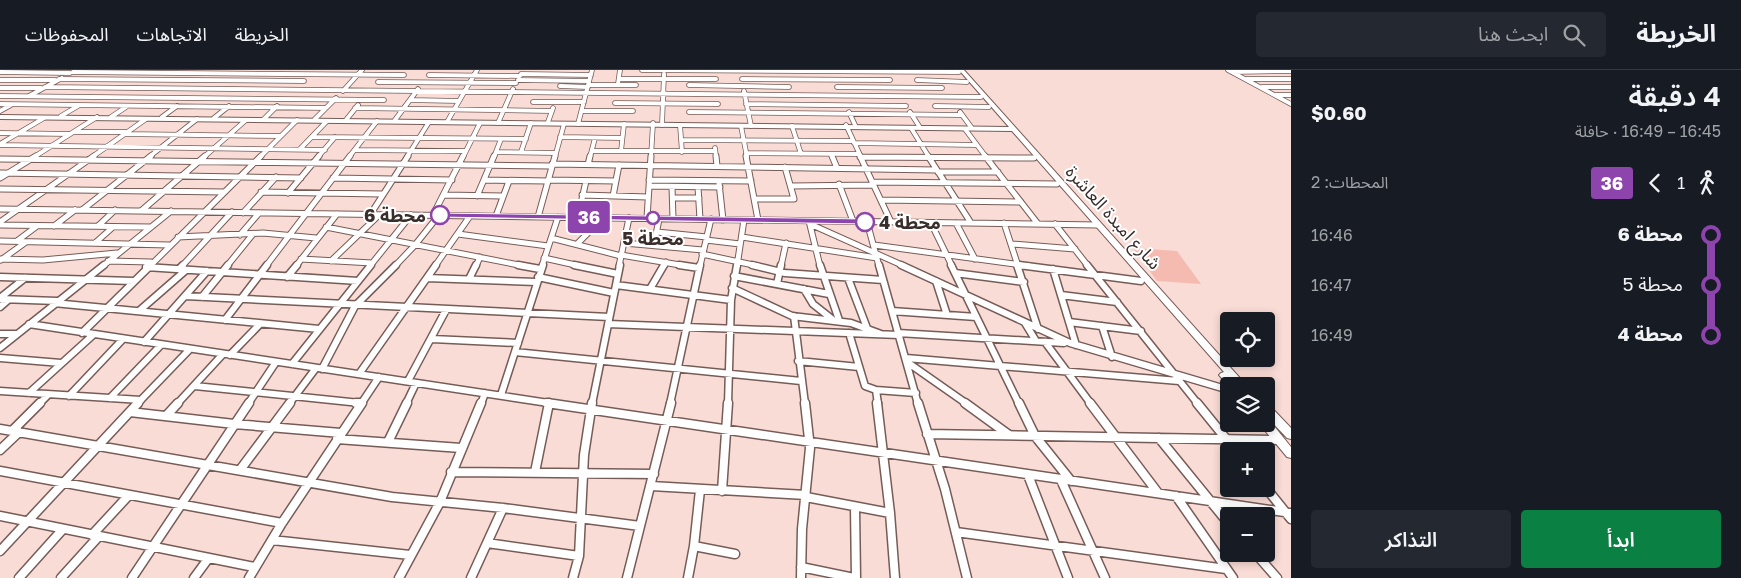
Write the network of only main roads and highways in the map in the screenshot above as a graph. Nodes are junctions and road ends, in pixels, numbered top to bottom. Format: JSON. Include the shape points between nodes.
{"nodes":[{"id":1,"x":959,"y":71,"type":"edge"},
{"id":2,"x":0,"y":116,"type":"edge"},
{"id":3,"x":96,"y":117,"type":"junction"},
{"id":4,"x":126,"y":118,"type":"junction"},
{"id":5,"x":264,"y":119,"type":"junction"},
{"id":6,"x":447,"y":121,"type":"junction"},
{"id":7,"x":498,"y":122,"type":"junction"},
{"id":8,"x":578,"y":123,"type":"junction"},
{"id":9,"x":653,"y":124,"type":"junction"},
{"id":10,"x":662,"y":124,"type":"junction"},
{"id":11,"x":751,"y":125,"type":"junction"},
{"id":12,"x":847,"y":126,"type":"junction"},
{"id":13,"x":895,"y":127,"type":"junction"},
{"id":14,"x":1010,"y":128,"type":"junction"},
{"id":15,"x":1095,"y":225,"type":"junction"},
{"id":16,"x":1226,"y":377,"type":"edge"},
{"id":17,"x":1234,"y":377,"type":"edge"},
{"id":18,"x":1275,"y":419,"type":"edge"},
{"id":19,"x":1272,"y":432,"type":"edge"},
{"id":20,"x":1291,"y":435,"type":"edge"},
{"id":21,"x":1291,"y":454,"type":"edge"}],
"edges":[{"from":1,"to":14,"type":"main road","name":"شارع امبدة العاشرة"},
{"from":1,"to":14,"type":"main road","name":"شارع امبدة العاشرة"},
{"from":2,"to":3,"type":"main road"},
{"from":2,"to":3,"type":"main road"},
{"from":3,"to":4,"type":"main road"},
{"from":3,"to":4,"type":"main road"},
{"from":4,"to":5,"type":"main road"},
{"from":4,"to":5,"type":"main road"},
{"from":5,"to":6,"type":"main road"},
{"from":5,"to":6,"type":"main road"},
{"from":6,"to":7,"type":"main road"},
{"from":6,"to":7,"type":"main road"},
{"from":7,"to":8,"type":"main road"},
{"from":7,"to":8,"type":"main road"},
{"from":8,"to":9,"type":"main road"},
{"from":8,"to":9,"type":"main road"},
{"from":9,"to":10,"type":"main road"},
{"from":10,"to":11,"type":"main road"},
{"from":10,"to":11,"type":"main road"},
{"from":11,"to":12,"type":"main road"},
{"from":11,"to":12,"type":"main road"},
{"from":12,"to":13,"type":"main road"},
{"from":12,"to":13,"type":"main road"},
{"from":13,"to":14,"type":"main road"},
{"from":13,"to":14,"type":"main road"},
{"from":14,"to":15,"type":"main road","name":"شارع امبدة العاشرة"},
{"from":14,"to":15,"type":"main road","name":"شارع امبدة العاشرة"},
{"from":15,"to":16,"type":"main road","name":"شارع امبدة العاشرة"},
{"from":15,"to":17,"type":"main road","name":"شارع امبدة العاشرة"},
{"from":18,"to":20,"type":"main road"},
{"from":19,"to":21,"type":"main road"}]}
